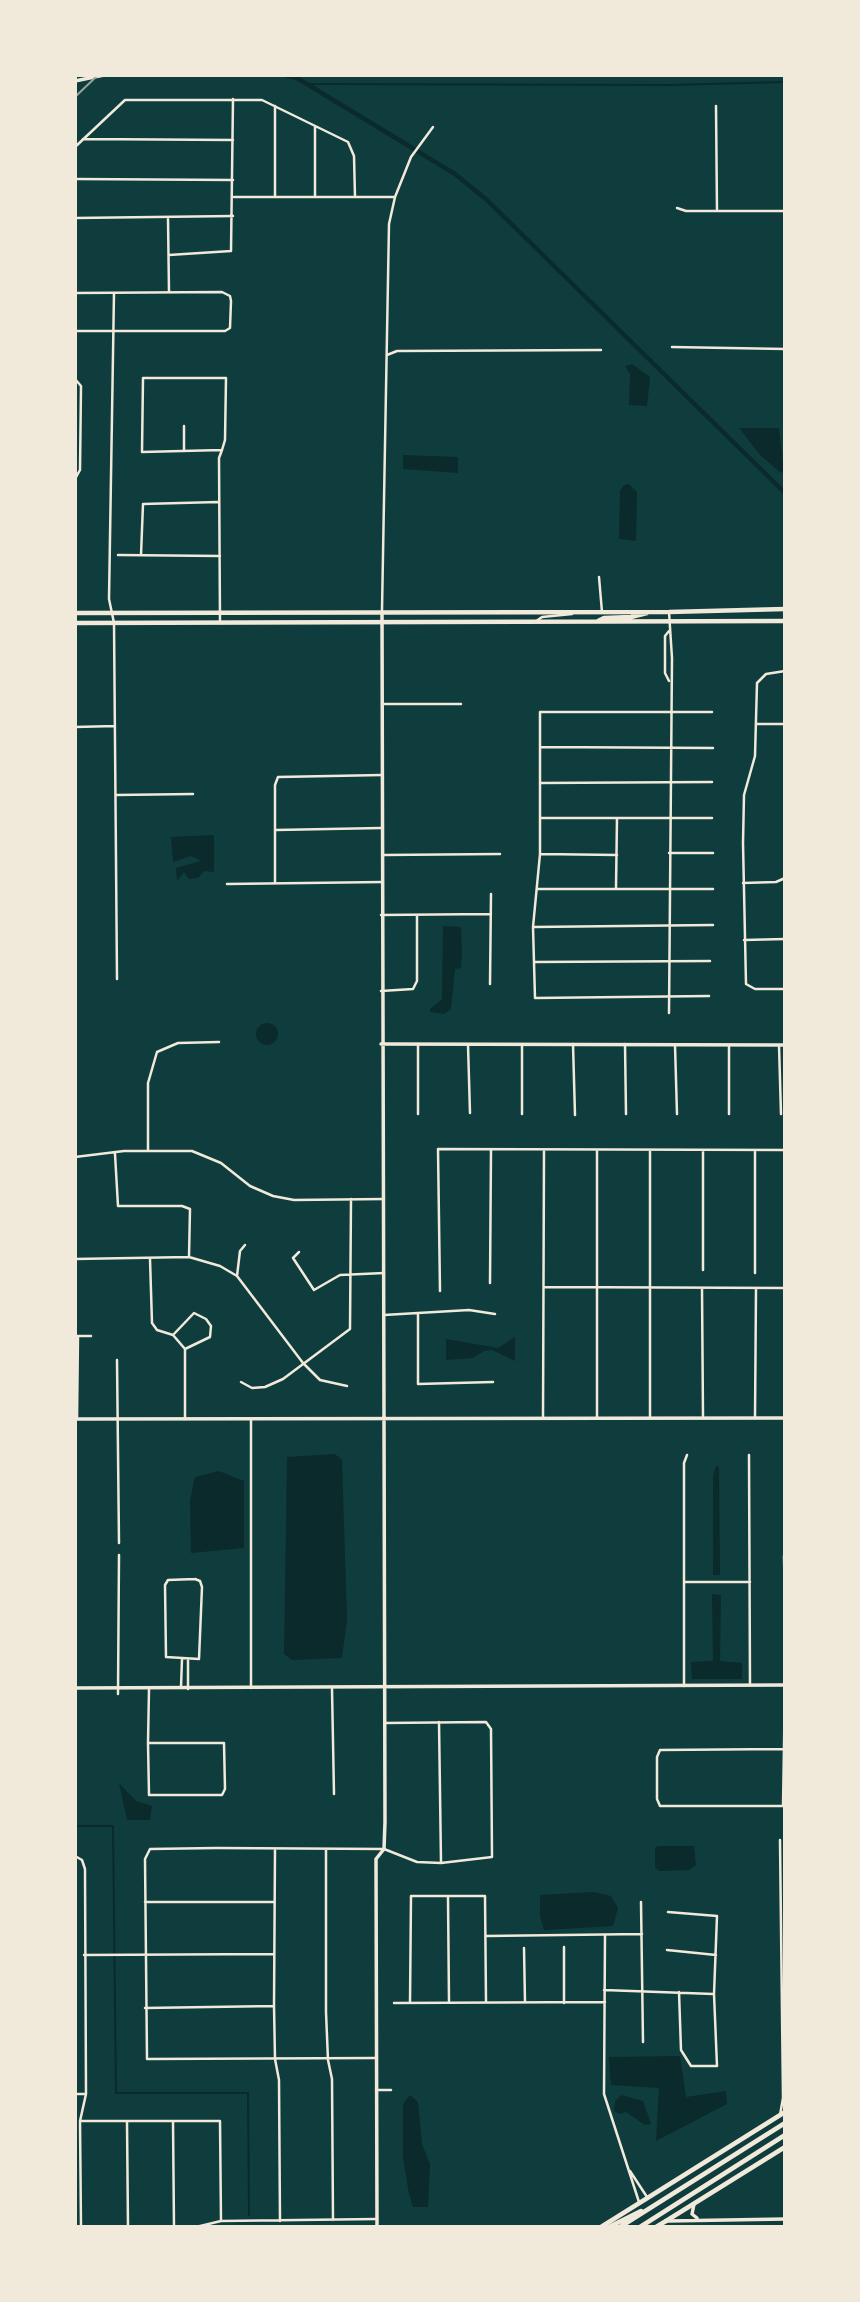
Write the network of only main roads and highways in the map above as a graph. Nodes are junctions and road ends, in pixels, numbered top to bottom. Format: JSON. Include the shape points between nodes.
{"nodes":[{"id":1,"x":785,"y":609,"type":"edge"},
{"id":2,"x":648,"y":612,"type":"junction"},
{"id":3,"x":75,"y":613,"type":"edge"},
{"id":4,"x":785,"y":621,"type":"edge"},
{"id":5,"x":597,"y":622,"type":"junction"},
{"id":6,"x":75,"y":623,"type":"edge"},
{"id":7,"x":782,"y":2113,"type":"edge"},
{"id":8,"x":785,"y":2123,"type":"edge"},
{"id":9,"x":785,"y":2135,"type":"edge"},
{"id":10,"x":785,"y":2147,"type":"edge"},
{"id":11,"x":664,"y":2199,"type":"junction"},
{"id":12,"x":601,"y":2227,"type":"edge"},
{"id":13,"x":609,"y":2227,"type":"edge"},
{"id":14,"x":620,"y":2227,"type":"edge"},
{"id":15,"x":640,"y":2227,"type":"edge"},
{"id":16,"x":656,"y":2227,"type":"edge"}],
"edges":[{"from":1,"to":2,"type":"main road"},
{"from":2,"to":3,"type":"main road"},
{"from":2,"to":5,"type":"main road"},
{"from":4,"to":5,"type":"main road"},
{"from":5,"to":6,"type":"main road"},
{"from":7,"to":12,"type":"main road"},
{"from":8,"to":11,"type":"main road"},
{"from":9,"to":15,"type":"main road"},
{"from":10,"to":16,"type":"main road"},
{"from":11,"to":13,"type":"main road"},
{"from":11,"to":14,"type":"main road"}]}
